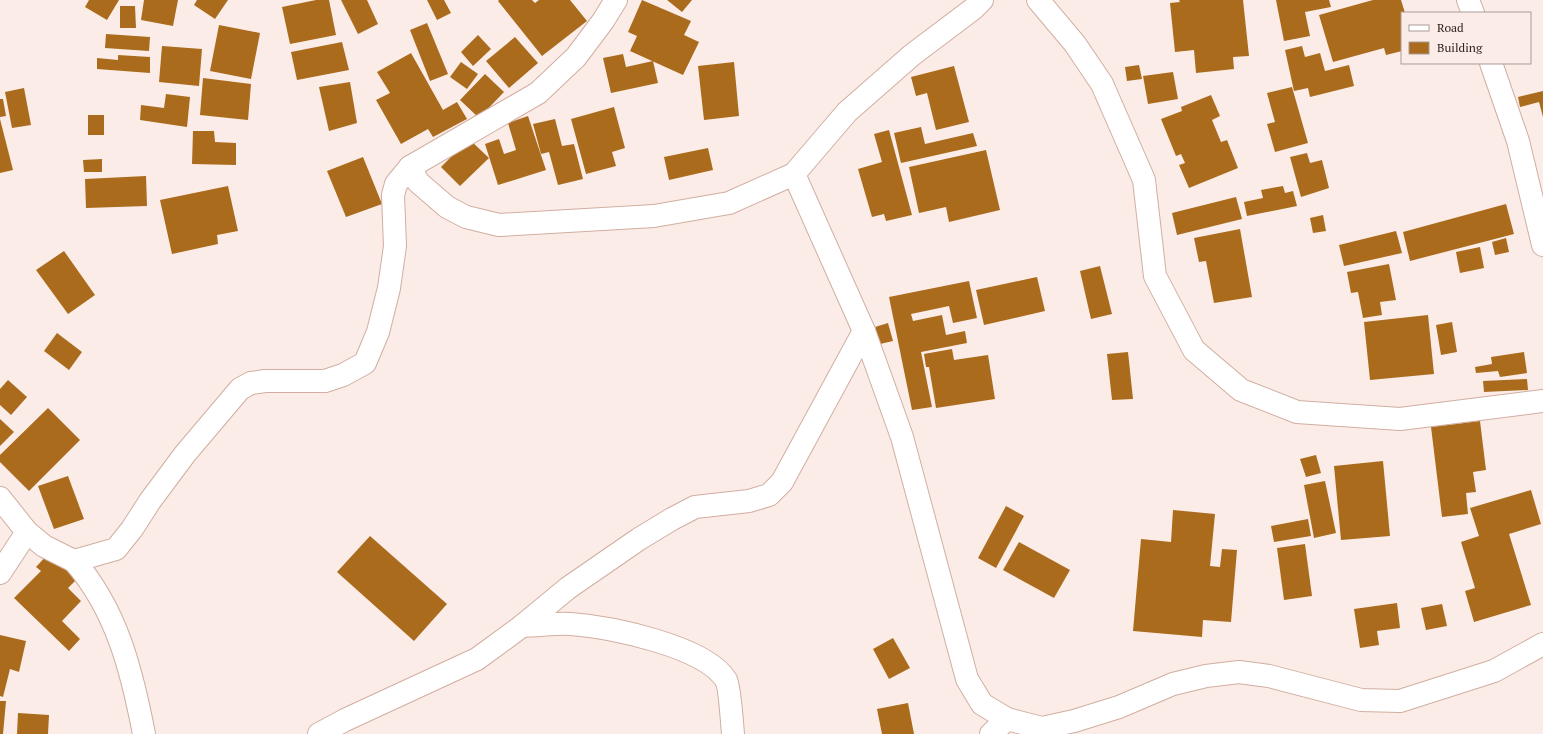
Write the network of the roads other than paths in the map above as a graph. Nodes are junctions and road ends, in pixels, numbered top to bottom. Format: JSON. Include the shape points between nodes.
{"nodes":[{"id":1,"x":616,"y":0,"type":"edge"},
{"id":2,"x":982,"y":0,"type":"edge"},
{"id":3,"x":1038,"y":0,"type":"edge"},
{"id":4,"x":1468,"y":0,"type":"edge"},
{"id":5,"x":1473,"y":12,"type":"edge"},
{"id":6,"x":1491,"y":64,"type":"edge"},
{"id":7,"x":410,"y":167,"type":"junction"},
{"id":8,"x":794,"y":174,"type":"junction"},
{"id":9,"x":1543,"y":245,"type":"edge"},
{"id":10,"x":864,"y":331,"type":"junction"},
{"id":11,"x":1543,"y":401,"type":"edge"},
{"id":12,"x":0,"y":498,"type":"edge"},
{"id":13,"x":27,"y":532,"type":"junction"},
{"id":14,"x":74,"y":561,"type":"junction"},
{"id":15,"x":0,"y":573,"type":"edge"},
{"id":16,"x":522,"y":626,"type":"junction"},
{"id":17,"x":1543,"y":644,"type":"edge"},
{"id":18,"x":1007,"y":720,"type":"junction"},
{"id":19,"x":144,"y":734,"type":"edge"},
{"id":20,"x":319,"y":734,"type":"edge"},
{"id":21,"x":733,"y":734,"type":"edge"},
{"id":22,"x":991,"y":734,"type":"edge"}],
"edges":[{"from":1,"to":7,"type":"street","via":[[576,57],[538,94]]},
{"from":2,"to":8,"type":"street","via":[[912,55],[847,112]]},
{"from":3,"to":11,"type":"street","via":[[1075,44],[1102,84],[1144,180],[1155,276],[1194,350],[1241,390],[1297,412],[1400,419]]},
{"from":4,"to":5,"type":"street"},
{"from":6,"to":9,"type":"street","via":[[1518,141]]},
{"from":7,"to":8,"type":"street","via":[[418,182],[446,207],[466,217],[499,225],[654,216],[729,203]]},
{"from":7,"to":14,"type":"street","via":[[396,184],[393,195],[395,246],[389,288],[378,332],[365,363],[325,381],[265,381],[251,383],[240,389],[185,454],[116,549]]},
{"from":8,"to":10,"type":"street"},
{"from":10,"to":16,"type":"street","via":[[782,482],[769,495],[749,501],[695,507],[639,539],[568,588]]},
{"from":10,"to":18,"type":"street","via":[[902,437],[967,680],[982,704]]},
{"from":12,"to":13,"type":"street"},
{"from":13,"to":14,"type":"street","via":[[44,546]]},
{"from":13,"to":15,"type":"street"},
{"from":14,"to":19,"type":"street","via":[[91,580],[124,648],[138,699]]},
{"from":16,"to":20,"type":"street","via":[[477,659]]},
{"from":16,"to":21,"type":"street","via":[[571,624],[636,635],[691,653],[711,663],[726,681]]},
{"from":17,"to":18,"type":"street","via":[[1494,671],[1400,701],[1361,700],[1269,676],[1239,672],[1173,684],[1119,707],[1042,728]]},
{"from":18,"to":22,"type":"street"}]}
